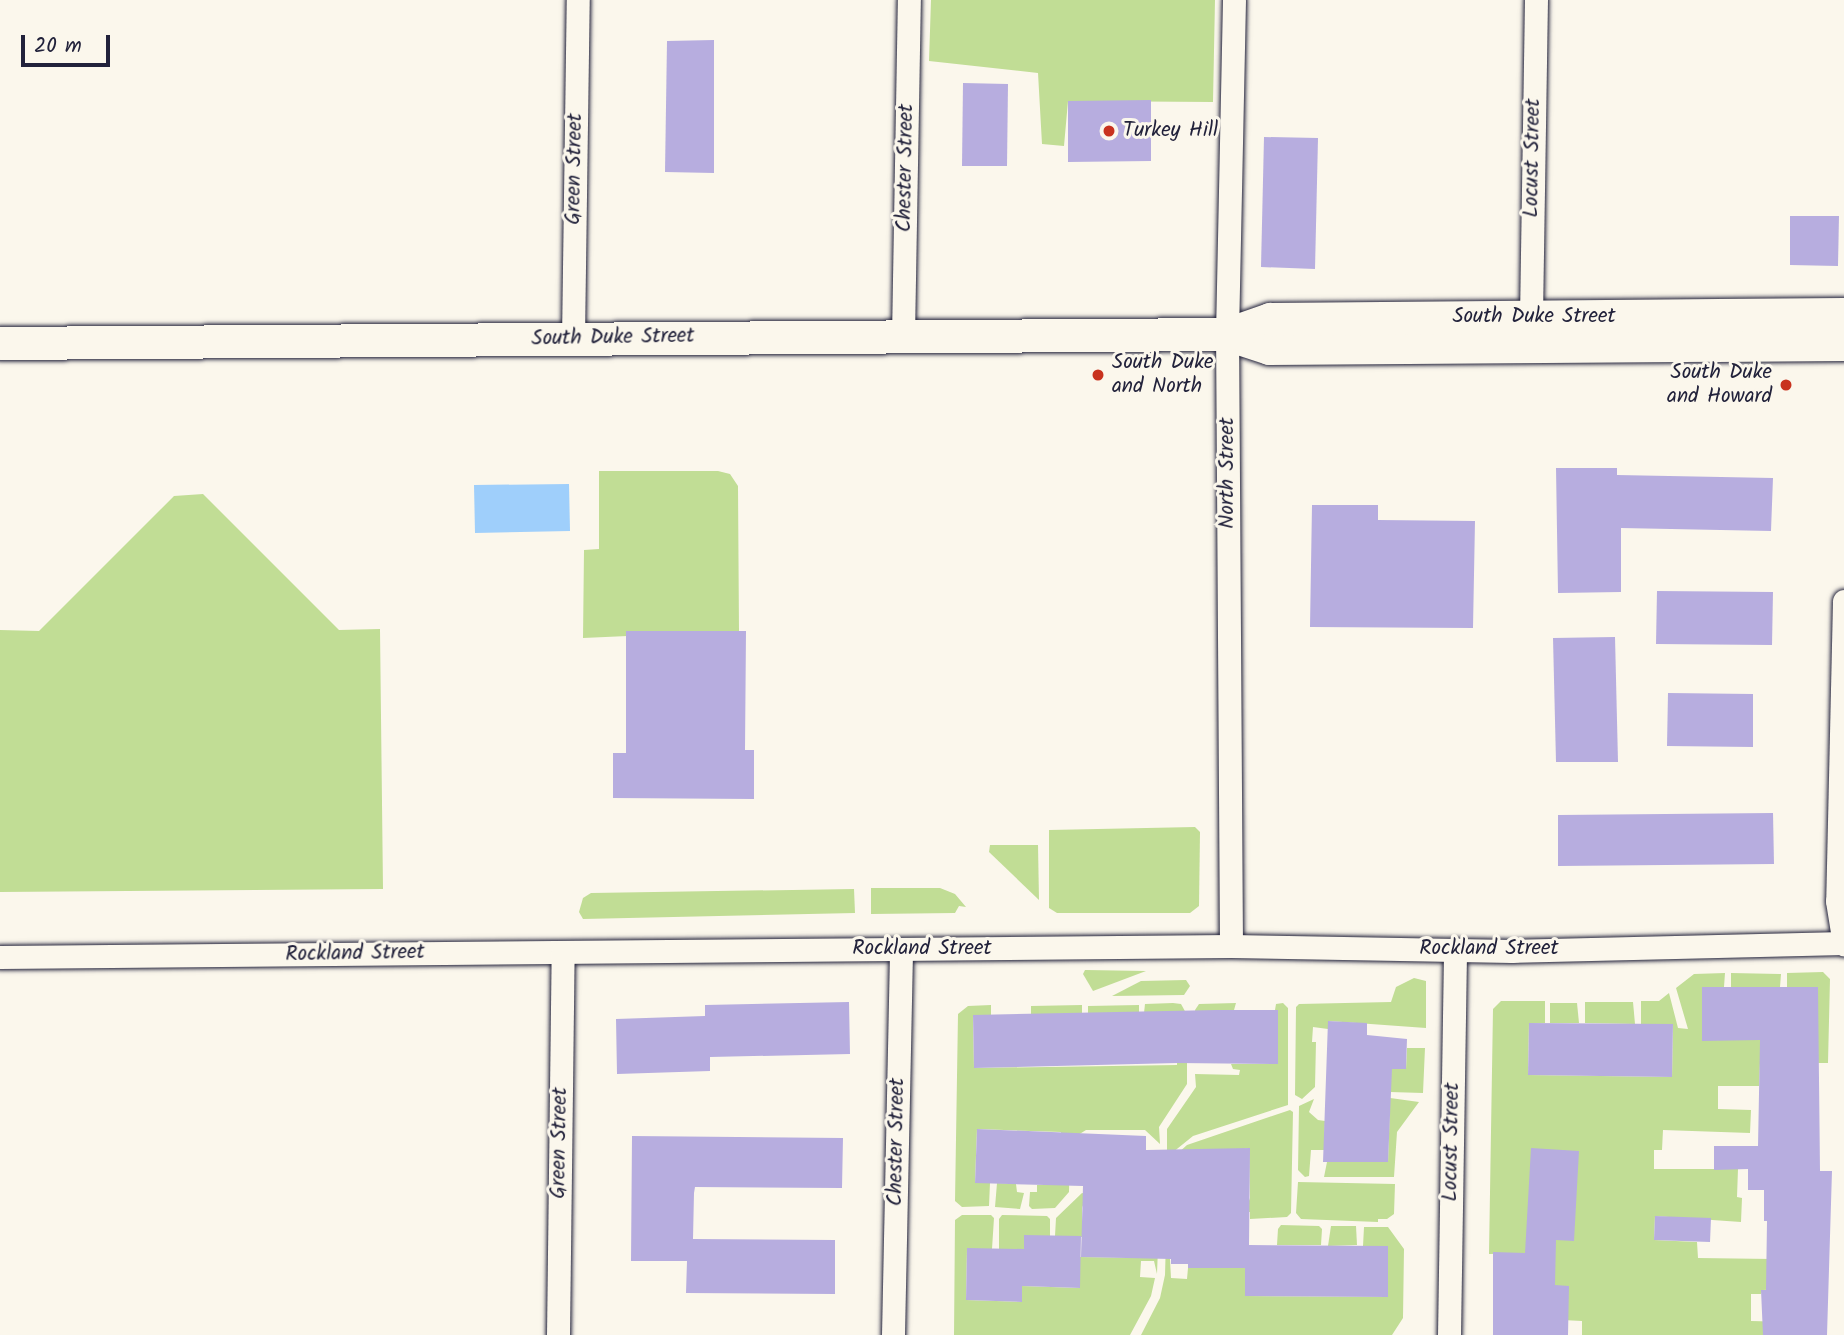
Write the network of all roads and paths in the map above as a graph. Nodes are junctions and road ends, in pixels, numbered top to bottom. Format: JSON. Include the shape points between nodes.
{"nodes":[{"id":1,"x":578,"y":0,"type":"edge"},
{"id":2,"x":909,"y":0,"type":"edge"},
{"id":3,"x":1234,"y":0,"type":"edge"},
{"id":4,"x":1536,"y":0,"type":"edge"},
{"id":5,"x":1844,"y":314,"type":"edge"},
{"id":6,"x":1531,"y":317,"type":"junction"},
{"id":7,"x":1227,"y":334,"type":"junction"},
{"id":8,"x":903,"y":336,"type":"junction"},
{"id":9,"x":573,"y":339,"type":"junction"},
{"id":10,"x":0,"y":343,"type":"edge"},
{"id":11,"x":1844,"y":344,"type":"edge"},
{"id":12,"x":1844,"y":601,"type":"edge"},
{"id":13,"x":1844,"y":944,"type":"edge"},
{"id":14,"x":1231,"y":946,"type":"junction"},
{"id":15,"x":901,"y":949,"type":"junction"},
{"id":16,"x":1455,"y":950,"type":"junction"},
{"id":17,"x":563,"y":952,"type":"junction"},
{"id":18,"x":0,"y":957,"type":"edge"},
{"id":19,"x":558,"y":1335,"type":"edge"},
{"id":20,"x":893,"y":1335,"type":"edge"},
{"id":21,"x":1449,"y":1335,"type":"edge"}],
"edges":[{"from":1,"to":9,"type":"street","name":"Green Street"},
{"from":2,"to":8,"type":"street","name":"Chester Street"},
{"from":3,"to":7,"type":"street","name":"North Street"},
{"from":4,"to":6,"type":"street","name":"Locust Street"},
{"from":5,"to":6,"type":"main road","name":"South Duke Street"},
{"from":6,"to":7,"type":"main road","name":"South Duke Street","via":[[1270,318]]},
{"from":7,"to":8,"type":"main road","name":"South Duke Street"},
{"from":7,"to":11,"type":"main road","name":"South Duke Street","via":[[1269,348]]},
{"from":7,"to":14,"type":"street","name":"North Street"},
{"from":8,"to":9,"type":"main road","name":"South Duke Street"},
{"from":9,"to":10,"type":"main road","name":"South Duke Street"},
{"from":12,"to":13,"type":"street","via":[[1837,901]]},
{"from":13,"to":16,"type":"street","name":"Rockland Street"},
{"from":14,"to":15,"type":"street","name":"Rockland Street"},
{"from":14,"to":16,"type":"street","name":"Rockland Street"},
{"from":15,"to":17,"type":"street","name":"Rockland Street"},
{"from":15,"to":20,"type":"street","name":"Chester Street"},
{"from":16,"to":21,"type":"street","name":"Locust Street"},
{"from":17,"to":18,"type":"street","name":"Rockland Street"},
{"from":17,"to":19,"type":"street","name":"Green Street"}]}
